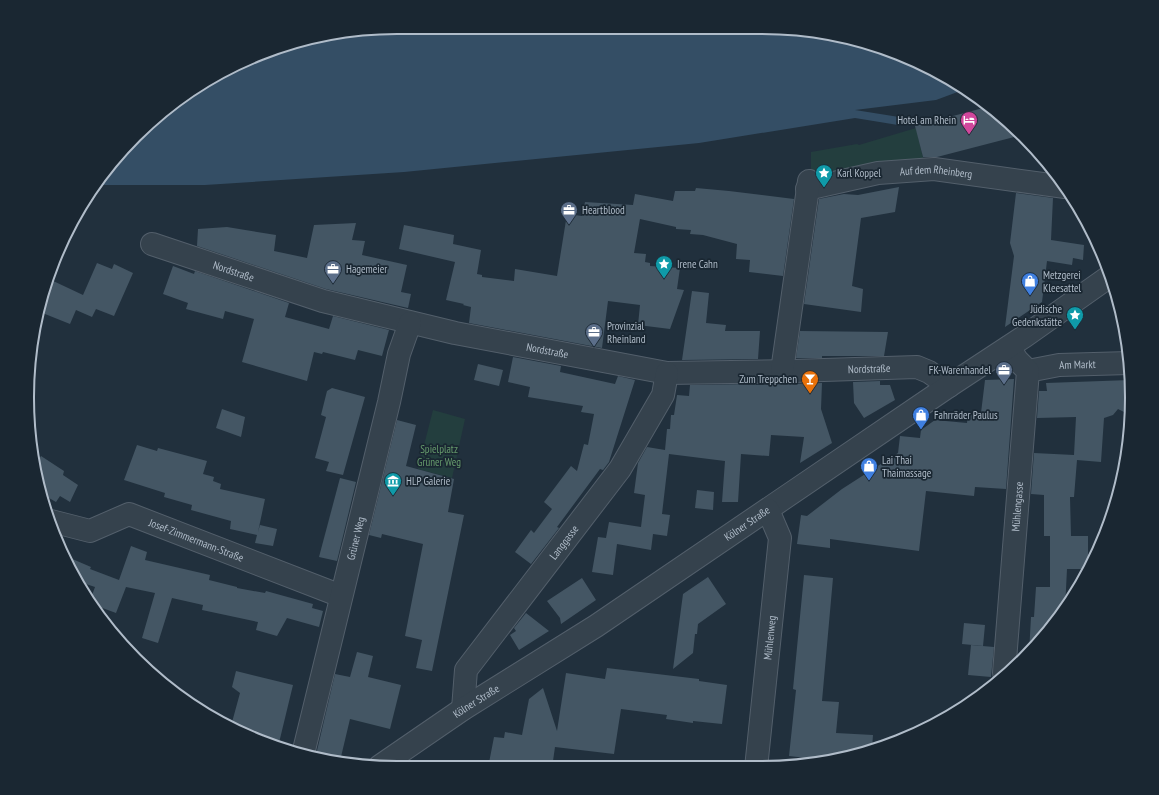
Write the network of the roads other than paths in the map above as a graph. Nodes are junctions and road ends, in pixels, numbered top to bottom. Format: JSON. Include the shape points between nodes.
{"nodes":[{"id":1,"x":1057,"y":186,"type":"edge"},
{"id":2,"x":152,"y":244,"type":"dead end"},
{"id":3,"x":1105,"y":278,"type":"edge"},
{"id":4,"x":410,"y":323,"type":"junction"},
{"id":5,"x":1009,"y":347,"type":"junction"},
{"id":6,"x":1123,"y":363,"type":"edge"},
{"id":7,"x":782,"y":371,"type":"junction"},
{"id":8,"x":1028,"y":372,"type":"junction"},
{"id":9,"x":667,"y":373,"type":"junction"},
{"id":10,"x":949,"y":386,"type":"junction"},
{"id":11,"x":768,"y":510,"type":"junction"},
{"id":12,"x":56,"y":522,"type":"edge"},
{"id":13,"x":341,"y":596,"type":"junction"},
{"id":14,"x":1004,"y":668,"type":"edge"},
{"id":15,"x":463,"y":709,"type":"junction"},
{"id":16,"x":304,"y":749,"type":"edge"},
{"id":17,"x":388,"y":761,"type":"edge"},
{"id":18,"x":757,"y":761,"type":"edge"}],
"edges":[{"from":1,"to":7,"type":"street","name":"Auf dem Rheinberg","via":[[934,168],[878,173],[808,185]]},
{"from":2,"to":4,"type":"street","name":"Nordstraße","via":[[323,301]]},
{"from":3,"to":5,"type":"street","name":"Kölner Straße"},
{"from":4,"to":9,"type":"street","name":"Nordstraße"},
{"from":4,"to":13,"type":"street","name":"Grüner Weg","via":[[399,354]]},
{"from":5,"to":8,"type":"street"},
{"from":5,"to":10,"type":"street","name":"Kölner Straße"},
{"from":6,"to":8,"type":"street","name":"Am Markt","via":[[1059,365]]},
{"from":7,"to":9,"type":"street","name":"Nordstraße"},
{"from":7,"to":10,"type":"street","name":"Nordstraße","via":[[917,368],[929,372]]},
{"from":8,"to":14,"type":"street","name":"Mühlengasse"},
{"from":9,"to":15,"type":"street","name":"Langgasse","via":[[663,395],[620,470],[466,670]]},
{"from":10,"to":11,"type":"street","name":"Kölner Straße"},
{"from":11,"to":15,"type":"street","name":"Kölner Straße","via":[[596,626]]},
{"from":11,"to":18,"type":"street","name":"Mühlenweg","via":[[780,538]]},
{"from":12,"to":13,"type":"street","name":"Josef-Zimmermann-Straße","via":[[90,531],[129,514]]},
{"from":13,"to":16,"type":"street","name":"Grüner Weg"},
{"from":15,"to":17,"type":"street","name":"Kölner Straße"}]}
